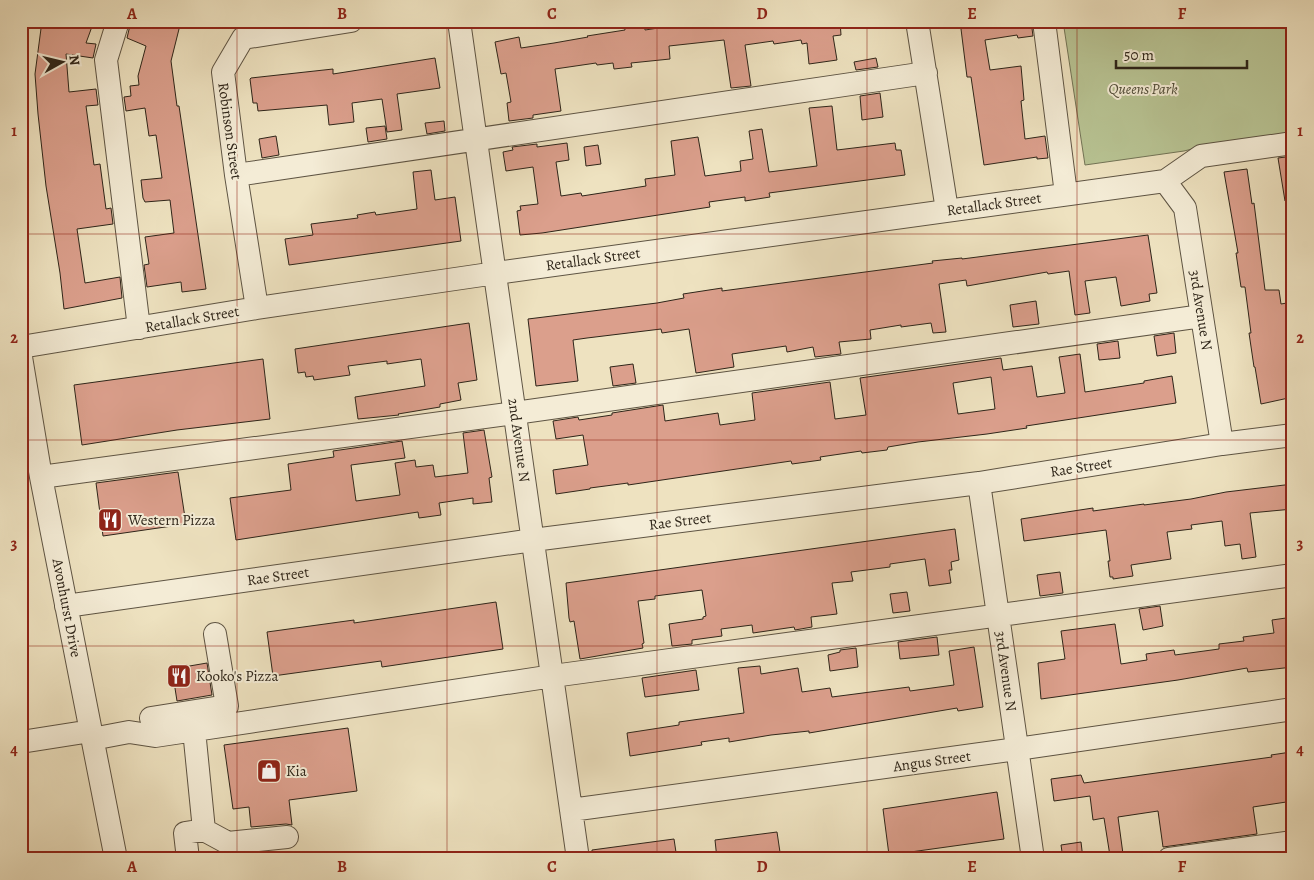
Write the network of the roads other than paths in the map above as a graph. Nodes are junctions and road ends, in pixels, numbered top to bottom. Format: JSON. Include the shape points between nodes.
{"nodes":[{"id":1,"x":118,"y":21,"type":"edge"},
{"id":2,"x":352,"y":21,"type":"edge"},
{"id":3,"x":459,"y":21,"type":"edge"},
{"id":4,"x":917,"y":21,"type":"edge"},
{"id":5,"x":1044,"y":21,"type":"edge"},
{"id":6,"x":926,"y":73,"type":"junction"},
{"id":7,"x":476,"y":140,"type":"junction"},
{"id":8,"x":1293,"y":143,"type":"edge"},
{"id":9,"x":236,"y":175,"type":"junction"},
{"id":10,"x":1165,"y":181,"type":"junction"},
{"id":11,"x":1066,"y":194,"type":"junction"},
{"id":12,"x":946,"y":210,"type":"junction"},
{"id":13,"x":496,"y":273,"type":"junction"},
{"id":14,"x":257,"y":308,"type":"junction"},
{"id":15,"x":1202,"y":316,"type":"junction"},
{"id":16,"x":139,"y":328,"type":"junction"},
{"id":17,"x":21,"y":347,"type":"edge"},
{"id":18,"x":21,"y":357,"type":"edge"},
{"id":19,"x":515,"y":413,"type":"junction"},
{"id":20,"x":1293,"y":436,"type":"edge"},
{"id":21,"x":1222,"y":444,"type":"junction"},
{"id":22,"x":41,"y":477,"type":"junction"},
{"id":23,"x":979,"y":483,"type":"junction"},
{"id":24,"x":533,"y":540,"type":"junction"},
{"id":25,"x":1293,"y":575,"type":"edge"},
{"id":26,"x":66,"y":606,"type":"junction"},
{"id":27,"x":998,"y":614,"type":"junction"},
{"id":28,"x":215,"y":634,"type":"dead end"},
{"id":29,"x":553,"y":676,"type":"junction"},
{"id":30,"x":1293,"y":709,"type":"edge"},
{"id":31,"x":151,"y":718,"type":"dead end"},
{"id":32,"x":194,"y":730,"type":"junction"},
{"id":33,"x":91,"y":735,"type":"junction"},
{"id":34,"x":21,"y":742,"type":"edge"},
{"id":35,"x":1017,"y":749,"type":"junction"},
{"id":36,"x":571,"y":810,"type":"junction"},
{"id":37,"x":204,"y":830,"type":"junction"},
{"id":38,"x":287,"y":838,"type":"dead end"},
{"id":39,"x":1293,"y":842,"type":"edge"},
{"id":40,"x":116,"y":859,"type":"edge"},
{"id":41,"x":188,"y":859,"type":"edge"},
{"id":42,"x":578,"y":859,"type":"edge"},
{"id":43,"x":1033,"y":859,"type":"edge"},
{"id":44,"x":1169,"y":859,"type":"edge"}],
"edges":[{"from":1,"to":16,"type":"street","via":[[106,60]]},
{"from":2,"to":9,"type":"street","name":"Robinson Street","via":[[242,38],[223,72]]},
{"from":3,"to":7,"type":"street","name":"2nd Avenue N"},
{"from":4,"to":6,"type":"street"},
{"from":5,"to":11,"type":"street"},
{"from":6,"to":7,"type":"street"},
{"from":6,"to":12,"type":"street"},
{"from":7,"to":9,"type":"street"},
{"from":7,"to":13,"type":"street","name":"2nd Avenue N"},
{"from":8,"to":10,"type":"street","via":[[1201,156]]},
{"from":9,"to":14,"type":"street","name":"Robinson Street"},
{"from":10,"to":11,"type":"street","name":"Retallack Street"},
{"from":10,"to":15,"type":"street","name":"3rd Avenue N","via":[[1184,208]]},
{"from":11,"to":12,"type":"street","name":"Retallack Street"},
{"from":12,"to":13,"type":"street","name":"Retallack Street"},
{"from":13,"to":14,"type":"street","name":"Retallack Street"},
{"from":13,"to":19,"type":"street","name":"2nd Avenue N"},
{"from":14,"to":16,"type":"street","name":"Retallack Street"},
{"from":15,"to":19,"type":"street"},
{"from":15,"to":21,"type":"street","name":"3rd Avenue N"},
{"from":16,"to":17,"type":"street","name":"Retallack Street"},
{"from":18,"to":22,"type":"street","name":"Avonhurst Drive"},
{"from":19,"to":22,"type":"street"},
{"from":19,"to":24,"type":"street","name":"2nd Avenue N"},
{"from":20,"to":21,"type":"street","name":"Rae Street"},
{"from":21,"to":23,"type":"street","name":"Rae Street"},
{"from":22,"to":26,"type":"street","name":"Avonhurst Drive"},
{"from":23,"to":24,"type":"street","name":"Rae Street"},
{"from":23,"to":27,"type":"street","name":"3rd Avenue N"},
{"from":24,"to":26,"type":"street","name":"Rae Street"},
{"from":24,"to":29,"type":"street","name":"2nd Avenue N"},
{"from":25,"to":27,"type":"street"},
{"from":26,"to":33,"type":"street","name":"Avonhurst Drive"},
{"from":27,"to":29,"type":"street"},
{"from":27,"to":35,"type":"street","name":"3rd Avenue N"},
{"from":28,"to":31,"type":"street","via":[[227,706]]},
{"from":29,"to":32,"type":"street"},
{"from":29,"to":36,"type":"street","name":"2nd Avenue N"},
{"from":30,"to":35,"type":"street","name":"Angus Street"},
{"from":32,"to":33,"type":"street","via":[[155,736],[129,732]]},
{"from":32,"to":37,"type":"street"},
{"from":33,"to":34,"type":"street"},
{"from":33,"to":40,"type":"street","name":"Avonhurst Drive"},
{"from":35,"to":36,"type":"street","name":"Angus Street"},
{"from":35,"to":43,"type":"street","name":"3rd Avenue N"},
{"from":36,"to":42,"type":"street","name":"2nd Avenue N"},
{"from":37,"to":38,"type":"street","via":[[228,843]]},
{"from":37,"to":41,"type":"street","via":[[185,833]]},
{"from":39,"to":44,"type":"street"}]}
